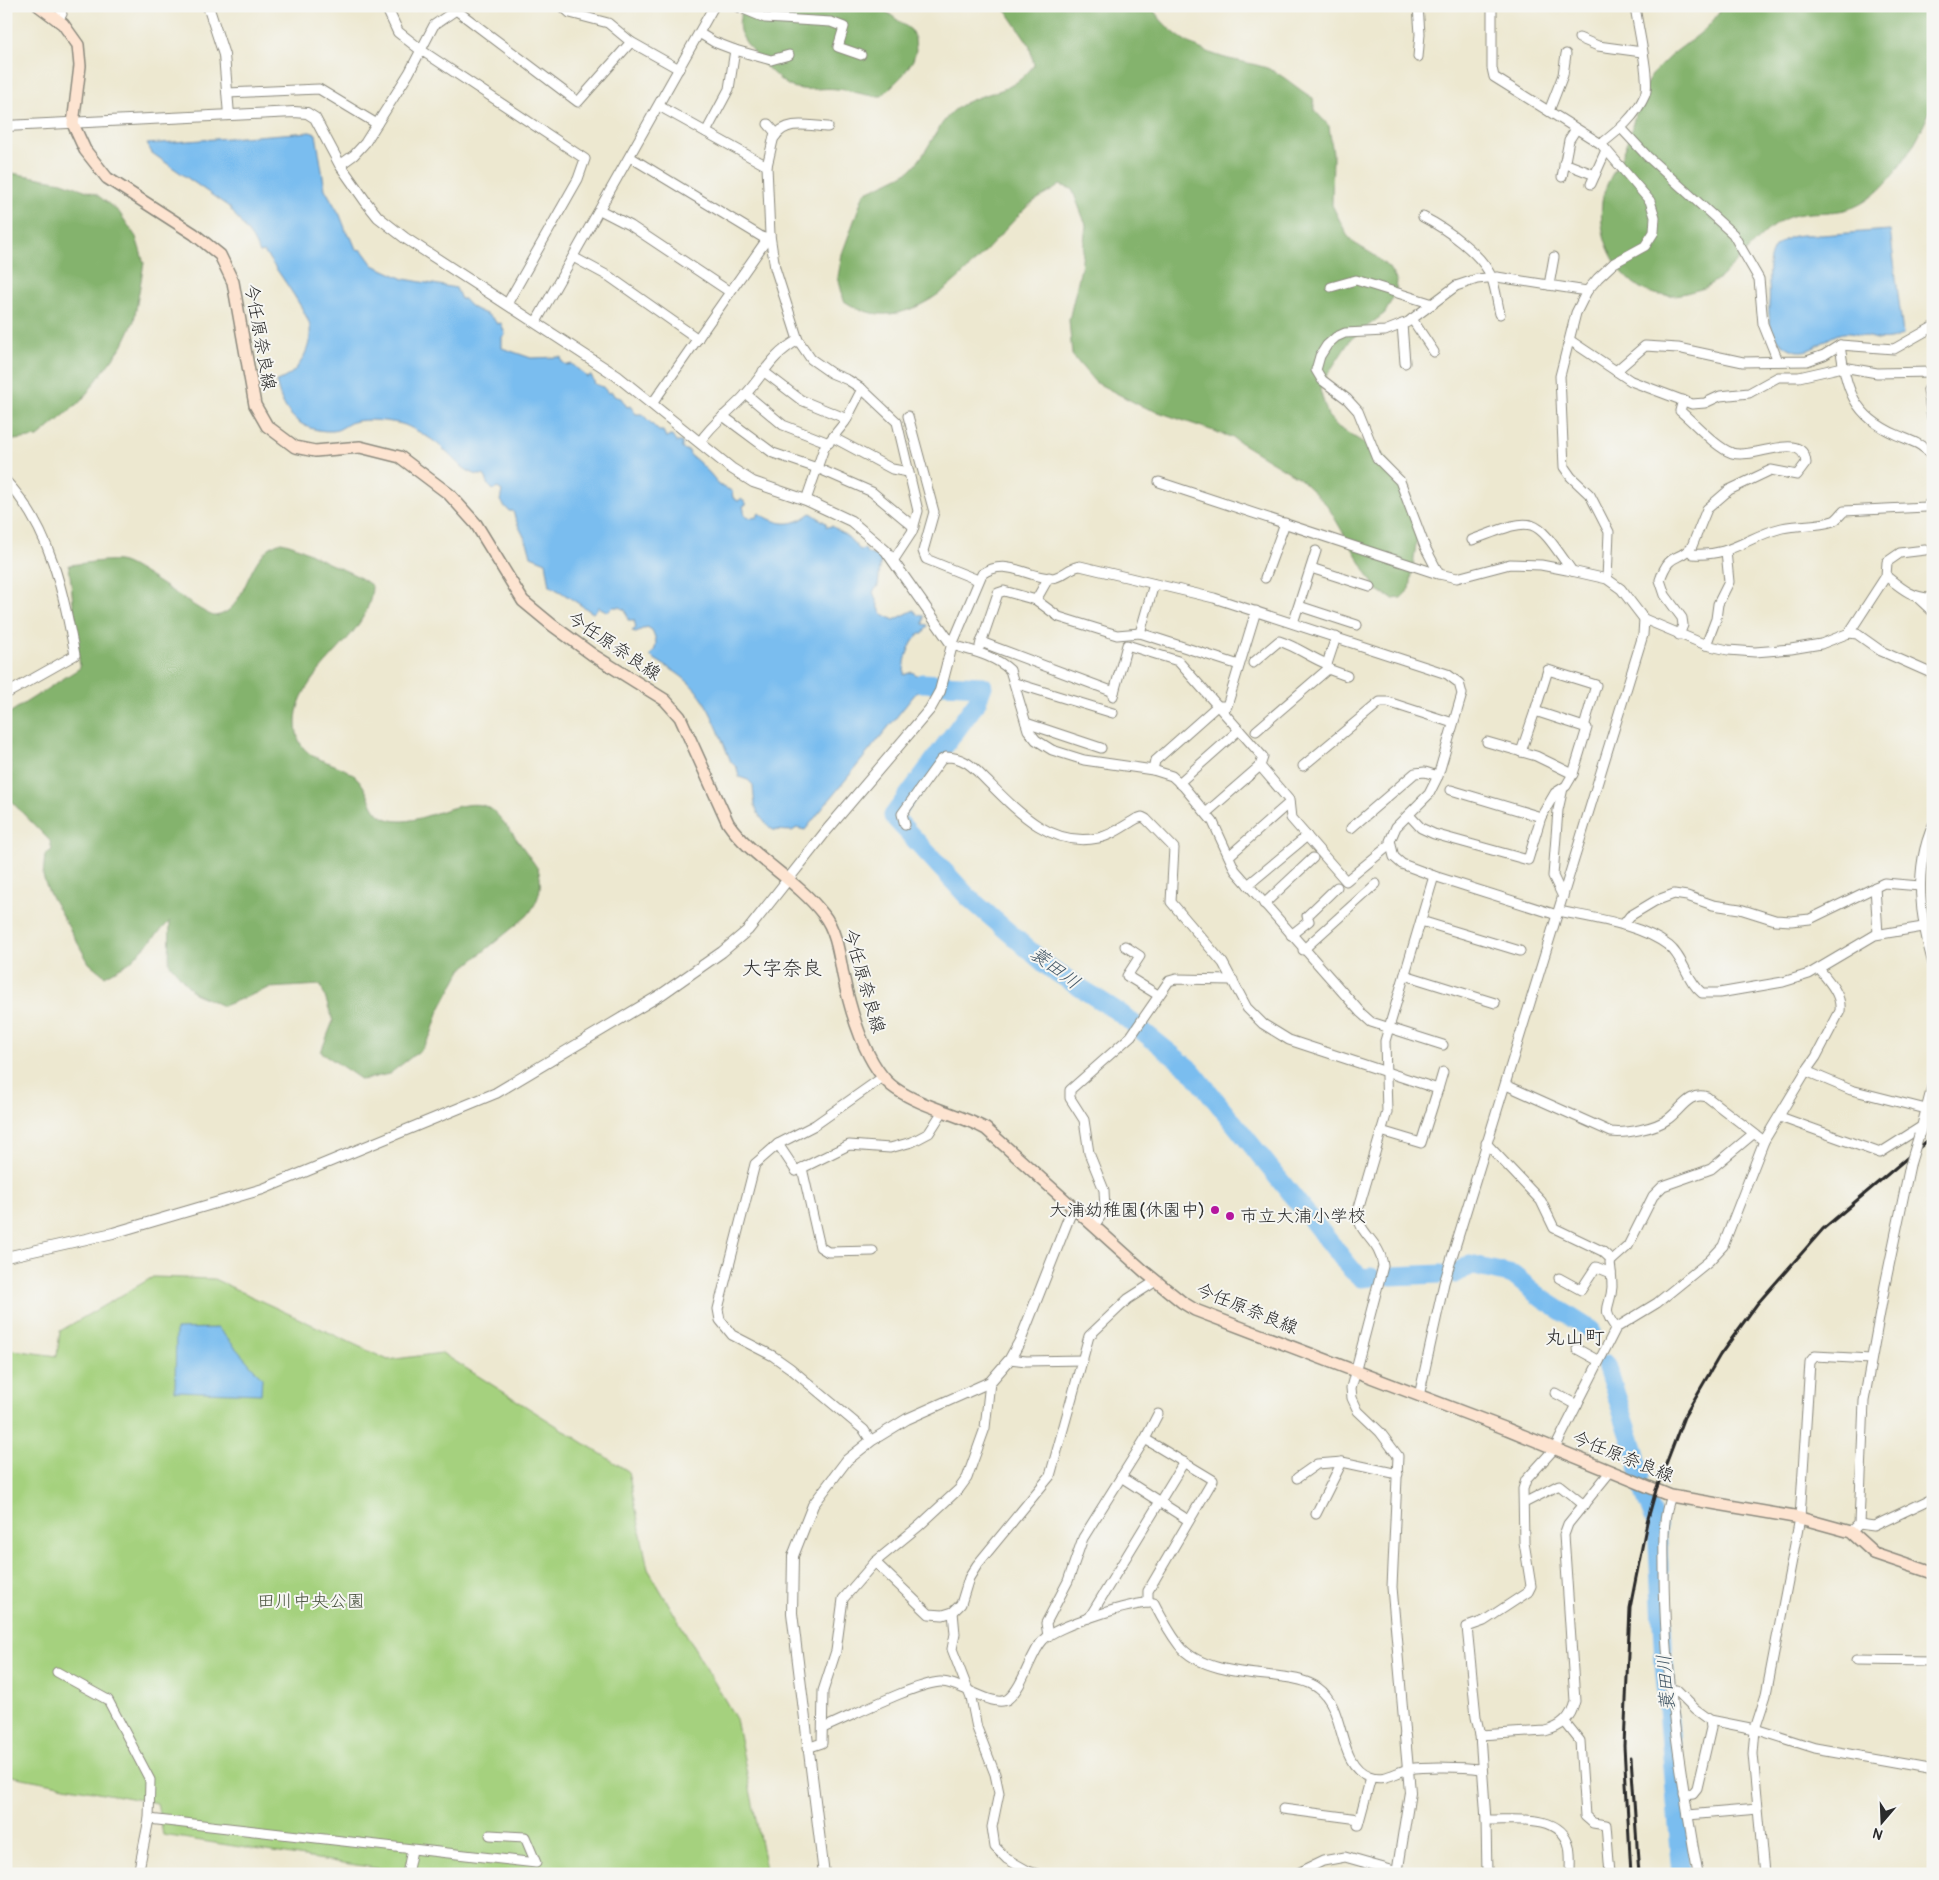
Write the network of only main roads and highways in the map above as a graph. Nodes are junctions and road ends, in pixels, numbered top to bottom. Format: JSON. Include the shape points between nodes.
{"nodes":[{"id":1,"x":39,"y":6,"type":"edge"},
{"id":2,"x":1933,"y":1573,"type":"edge"}],
"edges":[{"from":1,"to":2,"type":"main road","name":"今任原奈良線","via":[[63,24],[78,45],[80,66],[73,124],[85,150],[107,178],[194,234],[220,255],[233,282],[255,405],[267,426],[295,447],[315,452],[360,447],[400,457],[449,494],[476,524],[524,601],[593,655],[664,700],[680,717],[738,838],[789,879],[824,915],[835,938],[863,1042],[883,1077],[895,1088],[925,1106],[972,1121],[986,1129],[1156,1282],[1195,1310],[1671,1496],[1800,1518],[1850,1532],[1874,1553]]}]}
